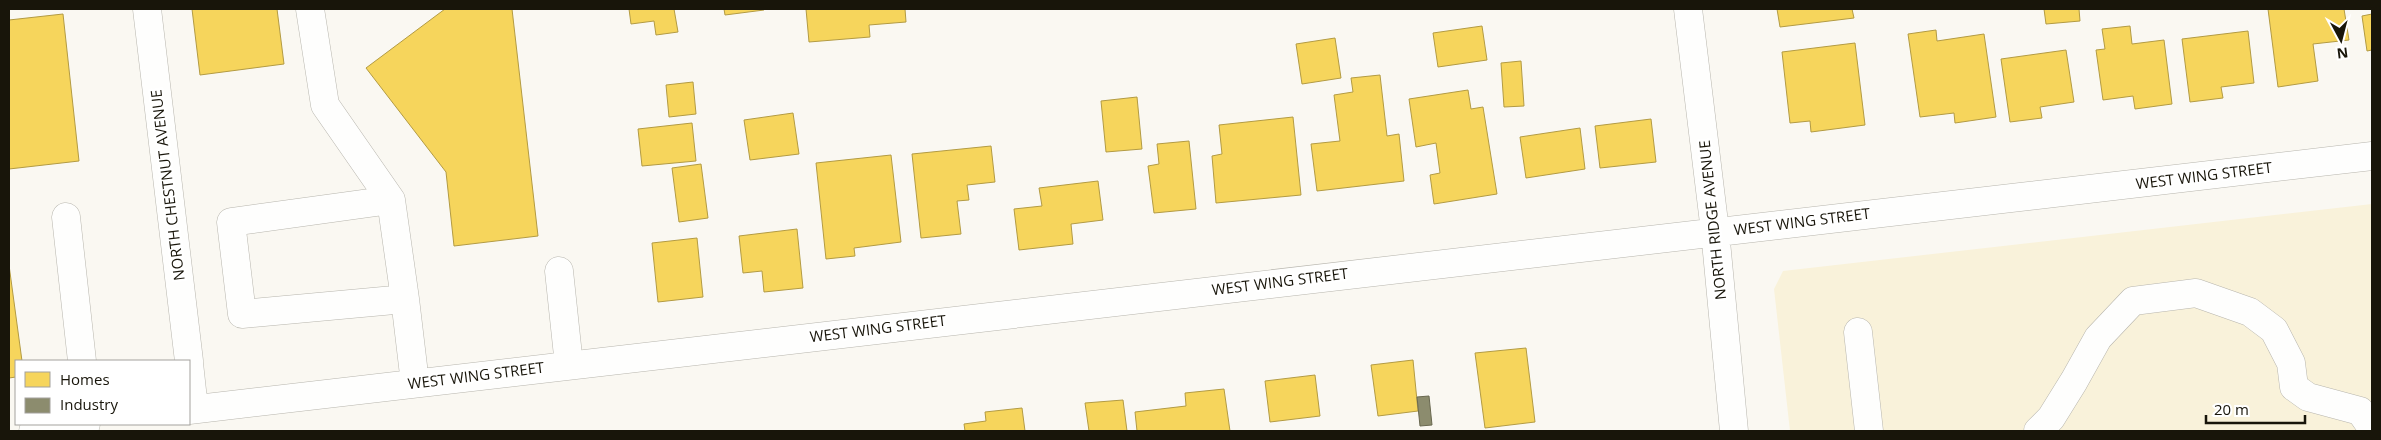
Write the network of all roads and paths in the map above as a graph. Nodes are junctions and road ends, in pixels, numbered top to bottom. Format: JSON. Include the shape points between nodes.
{"nodes":[{"id":1,"x":147,"y":9,"type":"edge"},
{"id":2,"x":310,"y":9,"type":"edge"},
{"id":3,"x":1688,"y":9,"type":"edge"},
{"id":4,"x":2372,"y":156,"type":"edge"},
{"id":5,"x":391,"y":200,"type":"junction"},
{"id":6,"x":66,"y":217,"type":"dead end"},
{"id":7,"x":1715,"y":231,"type":"junction"},
{"id":8,"x":559,"y":270,"type":"dead end"},
{"id":9,"x":405,"y":300,"type":"junction"},
{"id":10,"x":1858,"y":332,"type":"dead end"},
{"id":11,"x":82,"y":360,"type":"edge"},
{"id":12,"x":189,"y":360,"type":"edge"},
{"id":13,"x":569,"y":365,"type":"junction"},
{"id":14,"x":415,"y":383,"type":"junction"},
{"id":15,"x":190,"y":386,"type":"edge"},
{"id":16,"x":191,"y":409,"type":"edge"},
{"id":17,"x":78,"y":425,"type":"edge"},
{"id":18,"x":2372,"y":428,"type":"edge"},
{"id":19,"x":33,"y":431,"type":"edge"},
{"id":20,"x":1734,"y":431,"type":"edge"},
{"id":21,"x":1869,"y":431,"type":"edge"},
{"id":22,"x":2038,"y":431,"type":"edge"}],
"edges":[{"from":1,"to":12,"type":"street","name":"NORTH CHESTNUT AVENUE"},
{"from":2,"to":5,"type":"street","via":[[325,105]]},
{"from":3,"to":7,"type":"street","name":"NORTH RIDGE AVENUE"},
{"from":4,"to":7,"type":"street","name":"WEST WING STREET"},
{"from":5,"to":9,"type":"street"},
{"from":5,"to":9,"type":"street","via":[[231,222],[242,314]]},
{"from":6,"to":11,"type":"street"},
{"from":7,"to":13,"type":"street","name":"WEST WING STREET"},
{"from":7,"to":20,"type":"street","name":"NORTH RIDGE AVENUE"},
{"from":8,"to":13,"type":"street"},
{"from":9,"to":14,"type":"street"},
{"from":10,"to":21,"type":"street"},
{"from":13,"to":14,"type":"street","name":"WEST WING STREET"},
{"from":14,"to":16,"type":"street","name":"WEST WING STREET"},
{"from":15,"to":16,"type":"street","name":"NORTH CHESTNUT AVENUE"},
{"from":17,"to":19,"type":"street"},
{"from":18,"to":22,"type":"street","via":[[2360,411],[2308,397],[2294,387],[2291,363],[2274,330],[2250,312],[2196,293],[2133,301],[2098,338],[2074,382]]}]}
